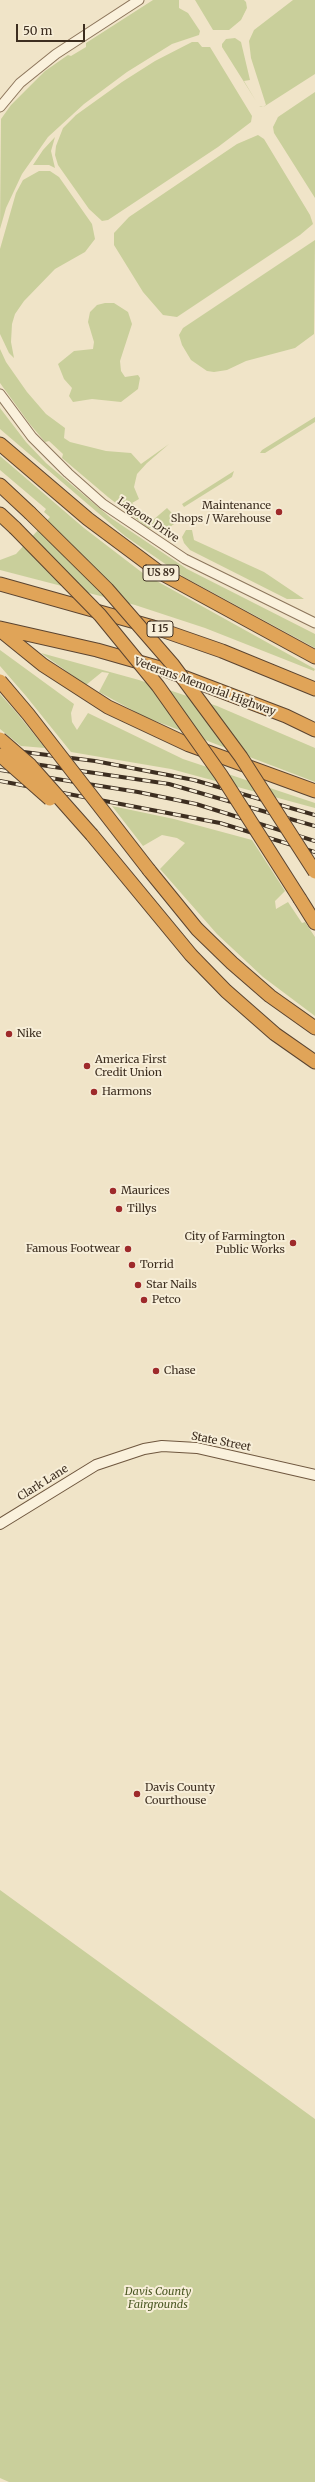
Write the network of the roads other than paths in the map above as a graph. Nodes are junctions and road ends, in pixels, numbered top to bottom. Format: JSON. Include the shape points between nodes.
{"nodes":[{"id":1,"x":140,"y":0,"type":"edge"},
{"id":2,"x":0,"y":107,"type":"edge"},
{"id":3,"x":0,"y":394,"type":"edge"},
{"id":4,"x":0,"y":440,"type":"edge"},
{"id":5,"x":0,"y":444,"type":"edge"},
{"id":6,"x":24,"y":464,"type":"junction"},
{"id":7,"x":0,"y":485,"type":"edge"},
{"id":8,"x":0,"y":514,"type":"edge"},
{"id":9,"x":0,"y":584,"type":"edge"},
{"id":10,"x":315,"y":623,"type":"edge"},
{"id":11,"x":0,"y":629,"type":"edge"},
{"id":12,"x":315,"y":657,"type":"edge"},
{"id":13,"x":0,"y":681,"type":"edge"},
{"id":14,"x":315,"y":689,"type":"edge"},
{"id":15,"x":315,"y":730,"type":"edge"},
{"id":16,"x":0,"y":739,"type":"edge"},
{"id":17,"x":0,"y":755,"type":"edge"},
{"id":18,"x":315,"y":791,"type":"edge"},
{"id":19,"x":92,"y":835,"type":"junction"},
{"id":20,"x":315,"y":872,"type":"edge"},
{"id":21,"x":315,"y":923,"type":"edge"},
{"id":22,"x":315,"y":1028,"type":"edge"},
{"id":23,"x":315,"y":1062,"type":"edge"},
{"id":24,"x":78,"y":1475,"type":"joint"},
{"id":25,"x":315,"y":1475,"type":"edge"},
{"id":26,"x":0,"y":1524,"type":"edge"}],
"edges":[{"from":1,"to":2,"type":"street","via":[[56,54],[20,83]]},
{"from":3,"to":10,"type":"street","name":"Lagoon Drive","via":[[32,437],[68,474],[103,504],[185,559]]},
{"from":4,"to":6,"type":"highway"},
{"from":5,"to":6,"type":"highway","number":"US 89"},
{"from":6,"to":12,"type":"highway","number":"US 89","via":[[88,519],[159,572]]},
{"from":7,"to":20,"type":"highway","bridge":true,"via":[[89,569],[173,665],[241,757]]},
{"from":8,"to":21,"type":"highway","bridge":true,"via":[[96,610],[158,686],[217,769]]},
{"from":9,"to":14,"type":"highway","number":"I 15","via":[[153,627],[222,651]]},
{"from":11,"to":15,"type":"highway","name":"Veterans Memorial Highway","via":[[97,650],[160,668],[286,716]]},
{"from":11,"to":18,"type":"highway","via":[[57,675],[108,707],[189,745]]},
{"from":13,"to":22,"type":"highway","bridge":true,"via":[[194,924],[228,959],[270,996]]},
{"from":16,"to":19,"type":"highway","bridge":true,"via":[[34,769]]},
{"from":17,"to":19,"type":"highway","bridge":true},
{"from":19,"to":23,"type":"highway","via":[[190,955],[226,991],[276,1034]]},
{"from":24,"to":25,"type":"main road","name":"State Street","via":[[109,1459],[162,1446],[197,1448]]},
{"from":24,"to":26,"type":"main road","name":"Clark Lane"}]}
